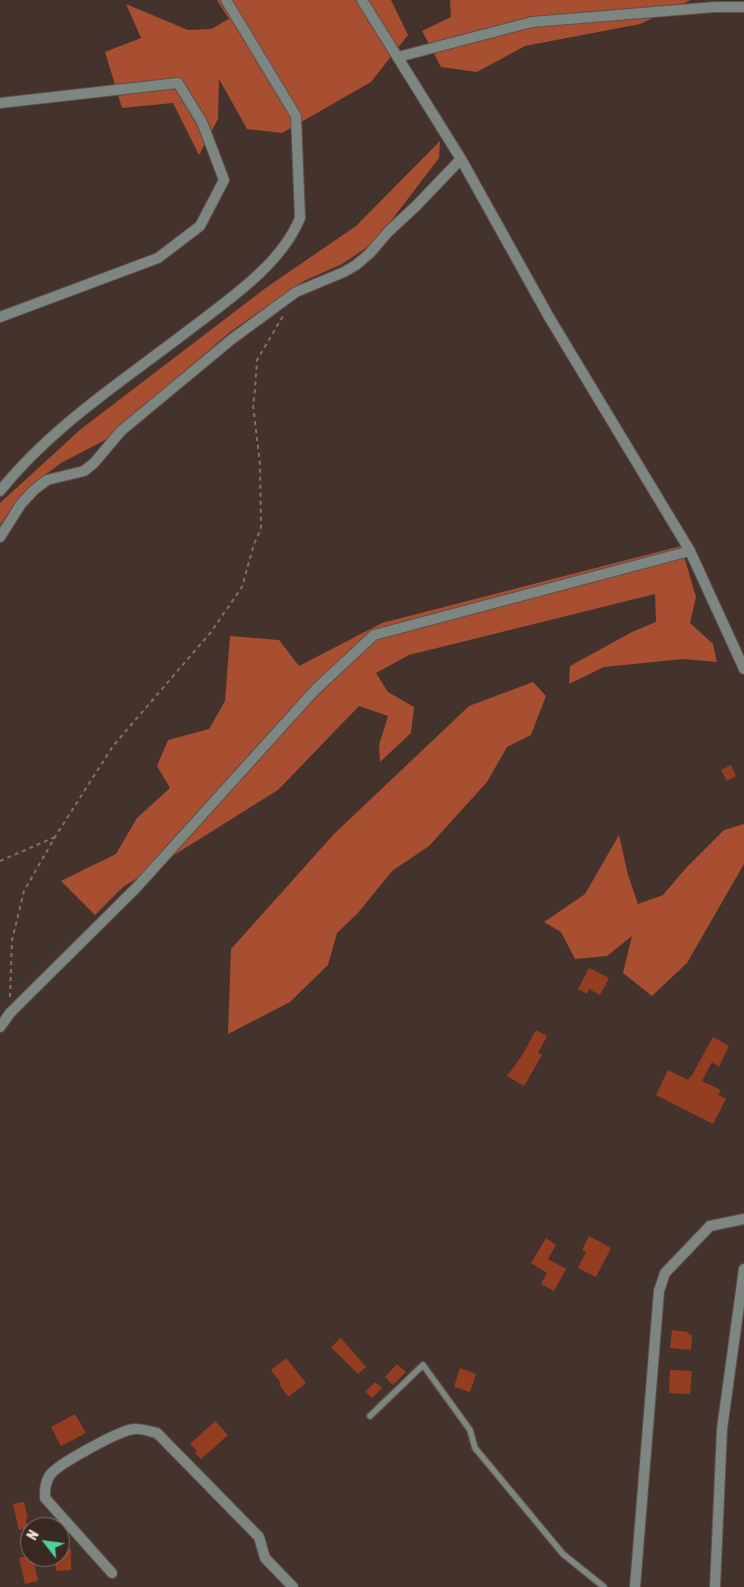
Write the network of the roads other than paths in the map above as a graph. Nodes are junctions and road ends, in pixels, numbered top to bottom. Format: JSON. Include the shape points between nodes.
{"nodes":[{"id":1,"x":226,"y":0,"type":"edge"},
{"id":2,"x":362,"y":0,"type":"edge"},
{"id":3,"x":744,"y":7,"type":"edge"},
{"id":4,"x":398,"y":57,"type":"junction"},
{"id":5,"x":0,"y":103,"type":"edge"},
{"id":6,"x":461,"y":159,"type":"junction"},
{"id":7,"x":0,"y":317,"type":"edge"},
{"id":8,"x":0,"y":491,"type":"edge"},
{"id":9,"x":0,"y":537,"type":"edge"},
{"id":10,"x":690,"y":551,"type":"junction"},
{"id":11,"x":744,"y":669,"type":"edge"},
{"id":12,"x":0,"y":1027,"type":"edge"},
{"id":13,"x":744,"y":1219,"type":"edge"},
{"id":14,"x":744,"y":1269,"type":"edge"},
{"id":15,"x":743,"y":1290,"type":"edge"},
{"id":16,"x":370,"y":1416,"type":"dead end"},
{"id":17,"x":112,"y":1573,"type":"dead end"},
{"id":18,"x":294,"y":1587,"type":"edge"},
{"id":19,"x":604,"y":1587,"type":"edge"},
{"id":20,"x":635,"y":1587,"type":"edge"},
{"id":21,"x":715,"y":1587,"type":"edge"}],
"edges":[{"from":1,"to":8,"type":"street","via":[[296,116],[300,218],[295,230],[256,276],[55,432]]},
{"from":2,"to":4,"type":"street"},
{"from":3,"to":4,"type":"street","via":[[532,22]]},
{"from":4,"to":6,"type":"street"},
{"from":5,"to":7,"type":"street","via":[[178,83],[202,122],[224,180],[200,226],[158,258]]},
{"from":6,"to":9,"type":"street","via":[[356,265],[296,292],[232,338],[121,431],[84,471],[47,480],[34,490]]},
{"from":6,"to":10,"type":"street","via":[[549,317]]},
{"from":10,"to":11,"type":"street"},
{"from":10,"to":12,"type":"street","via":[[374,635],[315,690],[136,888],[10,1013]]},
{"from":13,"to":20,"type":"street","via":[[710,1226],[665,1273],[659,1291]]},
{"from":14,"to":15,"type":"street"},
{"from":15,"to":21,"type":"street","via":[[722,1429]]},
{"from":16,"to":19,"type":"lane","via":[[423,1365],[470,1430],[475,1448],[563,1554]]},
{"from":17,"to":18,"type":"street","via":[[45,1498],[45,1486],[58,1467],[98,1444],[134,1429],[157,1433],[259,1538],[265,1558]]}]}
